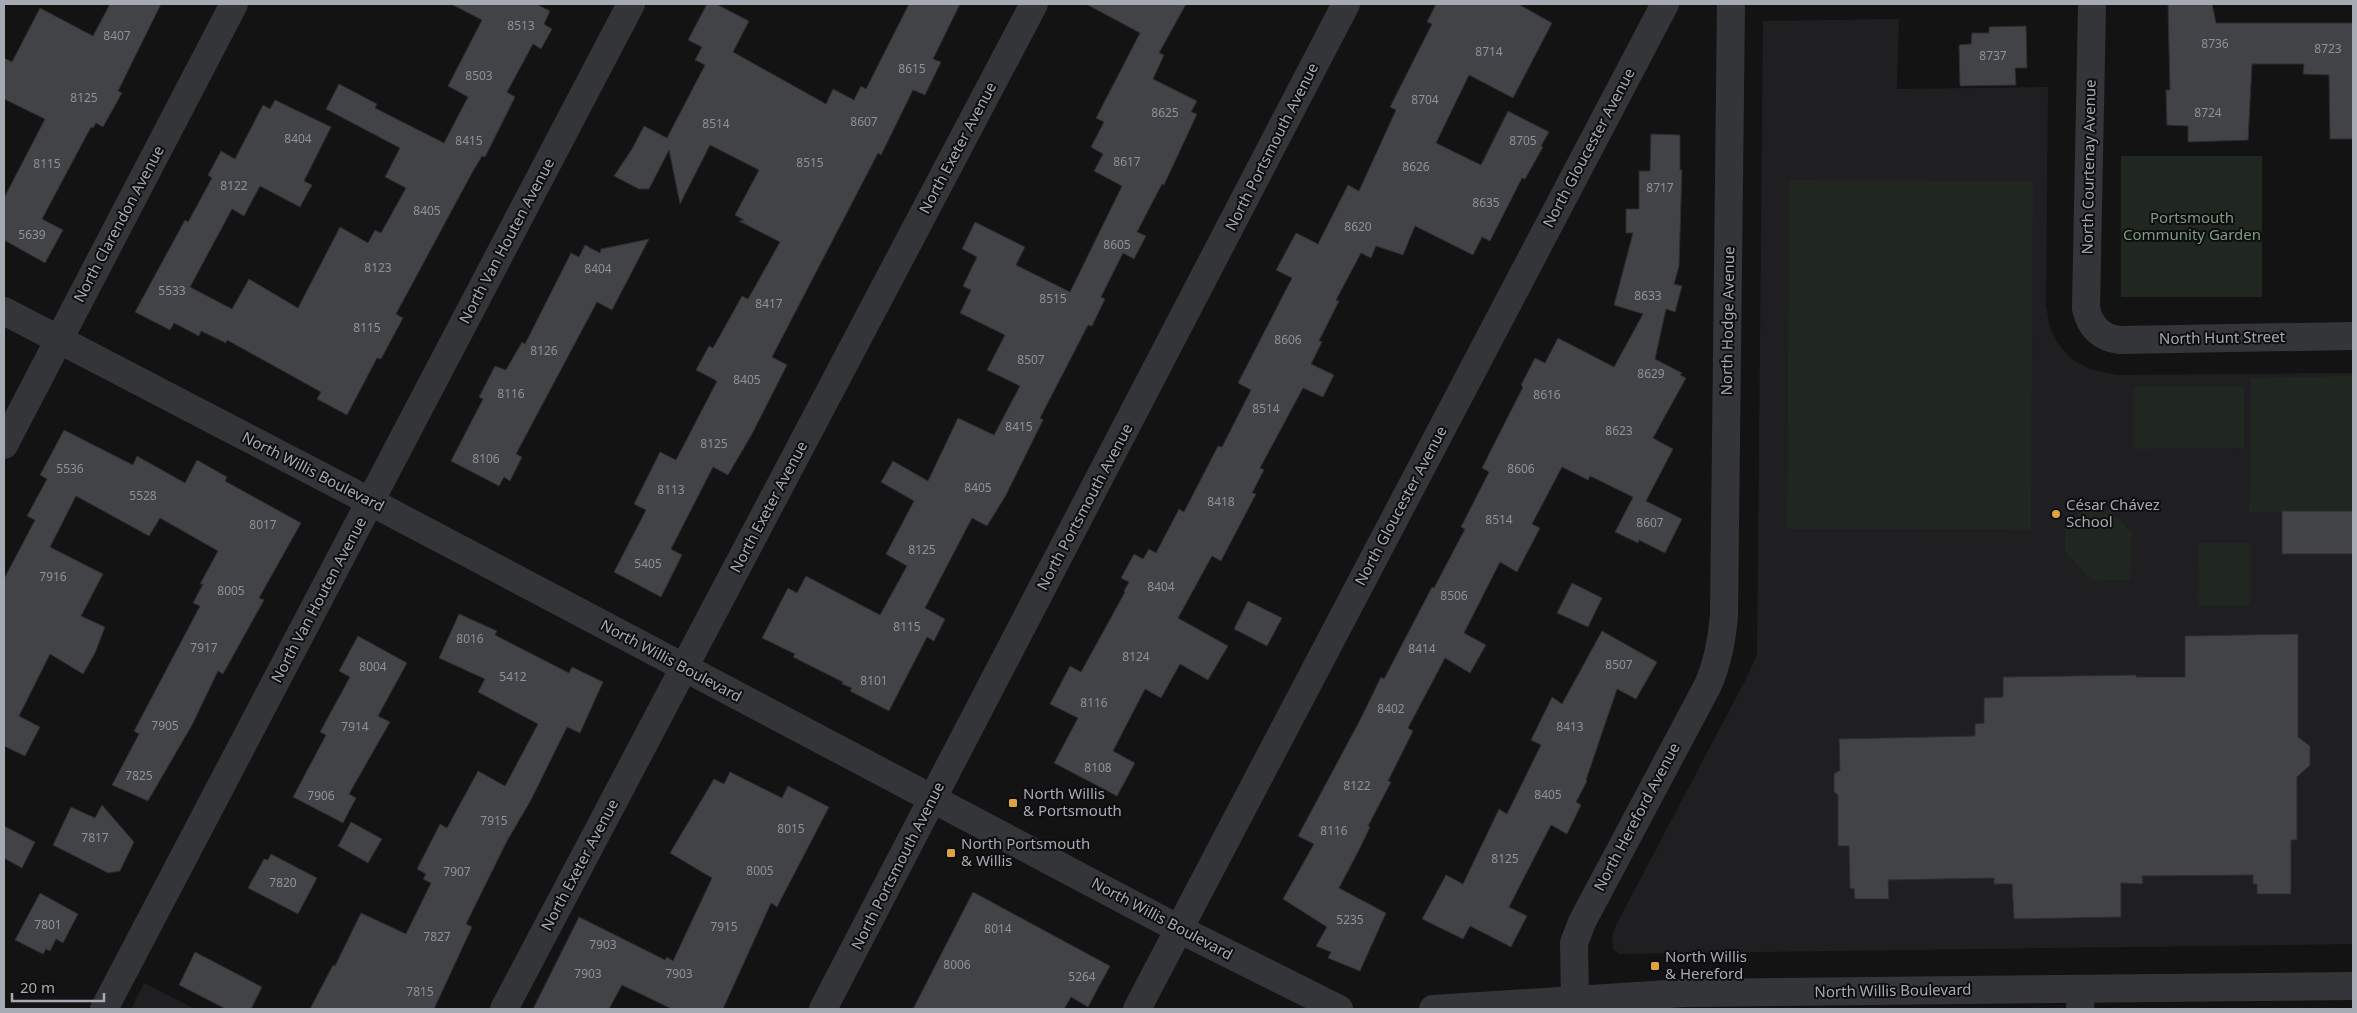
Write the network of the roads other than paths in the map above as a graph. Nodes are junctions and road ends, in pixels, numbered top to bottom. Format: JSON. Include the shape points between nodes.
{"nodes":[{"id":1,"x":234,"y":4,"type":"edge"},
{"id":2,"x":631,"y":4,"type":"edge"},
{"id":3,"x":1034,"y":4,"type":"edge"},
{"id":4,"x":1346,"y":4,"type":"edge"},
{"id":5,"x":1665,"y":4,"type":"edge"},
{"id":6,"x":1732,"y":4,"type":"edge"},
{"id":7,"x":2092,"y":4,"type":"edge"},
{"id":8,"x":4,"y":311,"type":"edge"},
{"id":9,"x":2094,"y":328,"type":"joint"},
{"id":10,"x":2353,"y":336,"type":"edge"},
{"id":11,"x":59,"y":340,"type":"junction"},
{"id":12,"x":4,"y":445,"type":"edge"},
{"id":13,"x":371,"y":502,"type":"junction"},
{"id":14,"x":1722,"y":639,"type":"joint"},
{"id":15,"x":685,"y":668,"type":"junction"},
{"id":16,"x":933,"y":799,"type":"junction"},
{"id":17,"x":1179,"y":929,"type":"junction"},
{"id":18,"x":2353,"y":986,"type":"edge"},
{"id":19,"x":2081,"y":999,"type":"edge"},
{"id":20,"x":1575,"y":1000,"type":"junction"},
{"id":21,"x":1718,"y":1001,"type":"edge"},
{"id":22,"x":1486,"y":1008,"type":"edge"},
{"id":23,"x":104,"y":1009,"type":"edge"},
{"id":24,"x":504,"y":1009,"type":"edge"},
{"id":25,"x":823,"y":1009,"type":"edge"},
{"id":26,"x":1138,"y":1009,"type":"edge"},
{"id":27,"x":1339,"y":1009,"type":"edge"},
{"id":28,"x":1433,"y":1009,"type":"edge"}],
"edges":[{"from":1,"to":11,"type":"street","name":"North Clarendon Avenue"},
{"from":2,"to":13,"type":"street","name":"North Van Houten Avenue"},
{"from":3,"to":15,"type":"street","name":"North Exeter Avenue"},
{"from":4,"to":16,"type":"street","name":"North Portsmouth Avenue"},
{"from":5,"to":17,"type":"street","name":"North Gloucester Avenue"},
{"from":6,"to":14,"type":"street","name":"North Hodge Avenue"},
{"from":7,"to":9,"type":"street","name":"North Courtenay Avenue","via":[[2086,308]]},
{"from":8,"to":11,"type":"street","name":"North Willis Boulevard"},
{"from":9,"to":10,"type":"street","name":"North Hunt Street","via":[[2111,339],[2120,340]]},
{"from":11,"to":12,"type":"street","name":"North Clarendon Avenue"},
{"from":11,"to":13,"type":"street","name":"North Willis Boulevard"},
{"from":13,"to":15,"type":"street","name":"North Willis Boulevard"},
{"from":13,"to":23,"type":"street","name":"North Van Houten Avenue"},
{"from":14,"to":20,"type":"street","name":"North Hereford Avenue","via":[[1717,665],[1708,685],[1579,928],[1574,943]]},
{"from":15,"to":16,"type":"street","name":"North Willis Boulevard"},
{"from":15,"to":24,"type":"street","name":"North Exeter Avenue"},
{"from":16,"to":17,"type":"street","name":"North Willis Boulevard"},
{"from":16,"to":25,"type":"street","name":"North Portsmouth Avenue"},
{"from":17,"to":26,"type":"street","name":"North Gloucester Avenue"},
{"from":17,"to":27,"type":"street","name":"North Willis Boulevard"},
{"from":18,"to":19,"type":"street","name":"North Willis Boulevard"},
{"from":19,"to":21,"type":"street","name":"North Willis Boulevard"},
{"from":20,"to":21,"type":"street","name":"North Willis Boulevard"},
{"from":20,"to":22,"type":"street","name":"North Willis Boulevard"},
{"from":22,"to":28,"type":"street","name":"North Willis Boulevard"}]}
